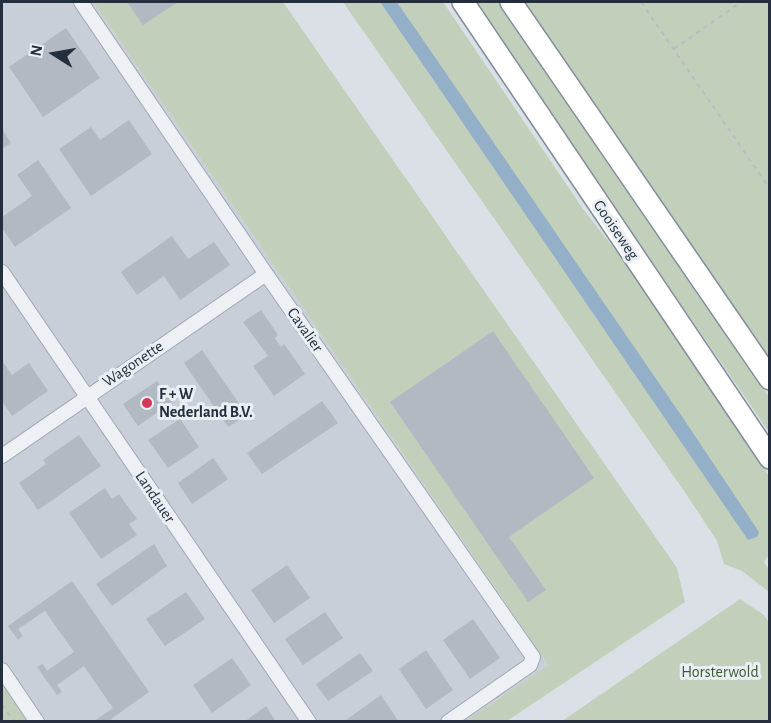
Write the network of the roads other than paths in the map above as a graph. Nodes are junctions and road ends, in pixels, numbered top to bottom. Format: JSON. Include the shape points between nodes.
{"nodes":[{"id":1,"x":81,"y":2,"type":"edge"},
{"id":2,"x":463,"y":2,"type":"edge"},
{"id":3,"x":511,"y":2,"type":"edge"},
{"id":4,"x":2,"y":272,"type":"edge"},
{"id":5,"x":266,"y":274,"type":"junction"},
{"id":6,"x":770,"y":379,"type":"edge"},
{"id":7,"x":86,"y":396,"type":"junction"},
{"id":8,"x":2,"y":456,"type":"edge"},
{"id":9,"x":770,"y":458,"type":"edge"},
{"id":10,"x":2,"y":670,"type":"edge"},
{"id":11,"x":37,"y":722,"type":"edge"},
{"id":12,"x":309,"y":722,"type":"edge"},
{"id":13,"x":448,"y":722,"type":"edge"}],
"edges":[{"from":1,"to":5,"type":"street","name":"Cavalier"},
{"from":2,"to":9,"type":"highway","name":"Gooiseweg"},
{"from":3,"to":6,"type":"highway"},
{"from":4,"to":7,"type":"street","name":"Landauer"},
{"from":5,"to":7,"type":"street","name":"Wagonette"},
{"from":5,"to":13,"type":"street","name":"Cavalier","via":[[534,657],[530,665]]},
{"from":7,"to":8,"type":"street","name":"Wagonette"},
{"from":7,"to":12,"type":"street","name":"Landauer"},
{"from":10,"to":11,"type":"street"}]}
